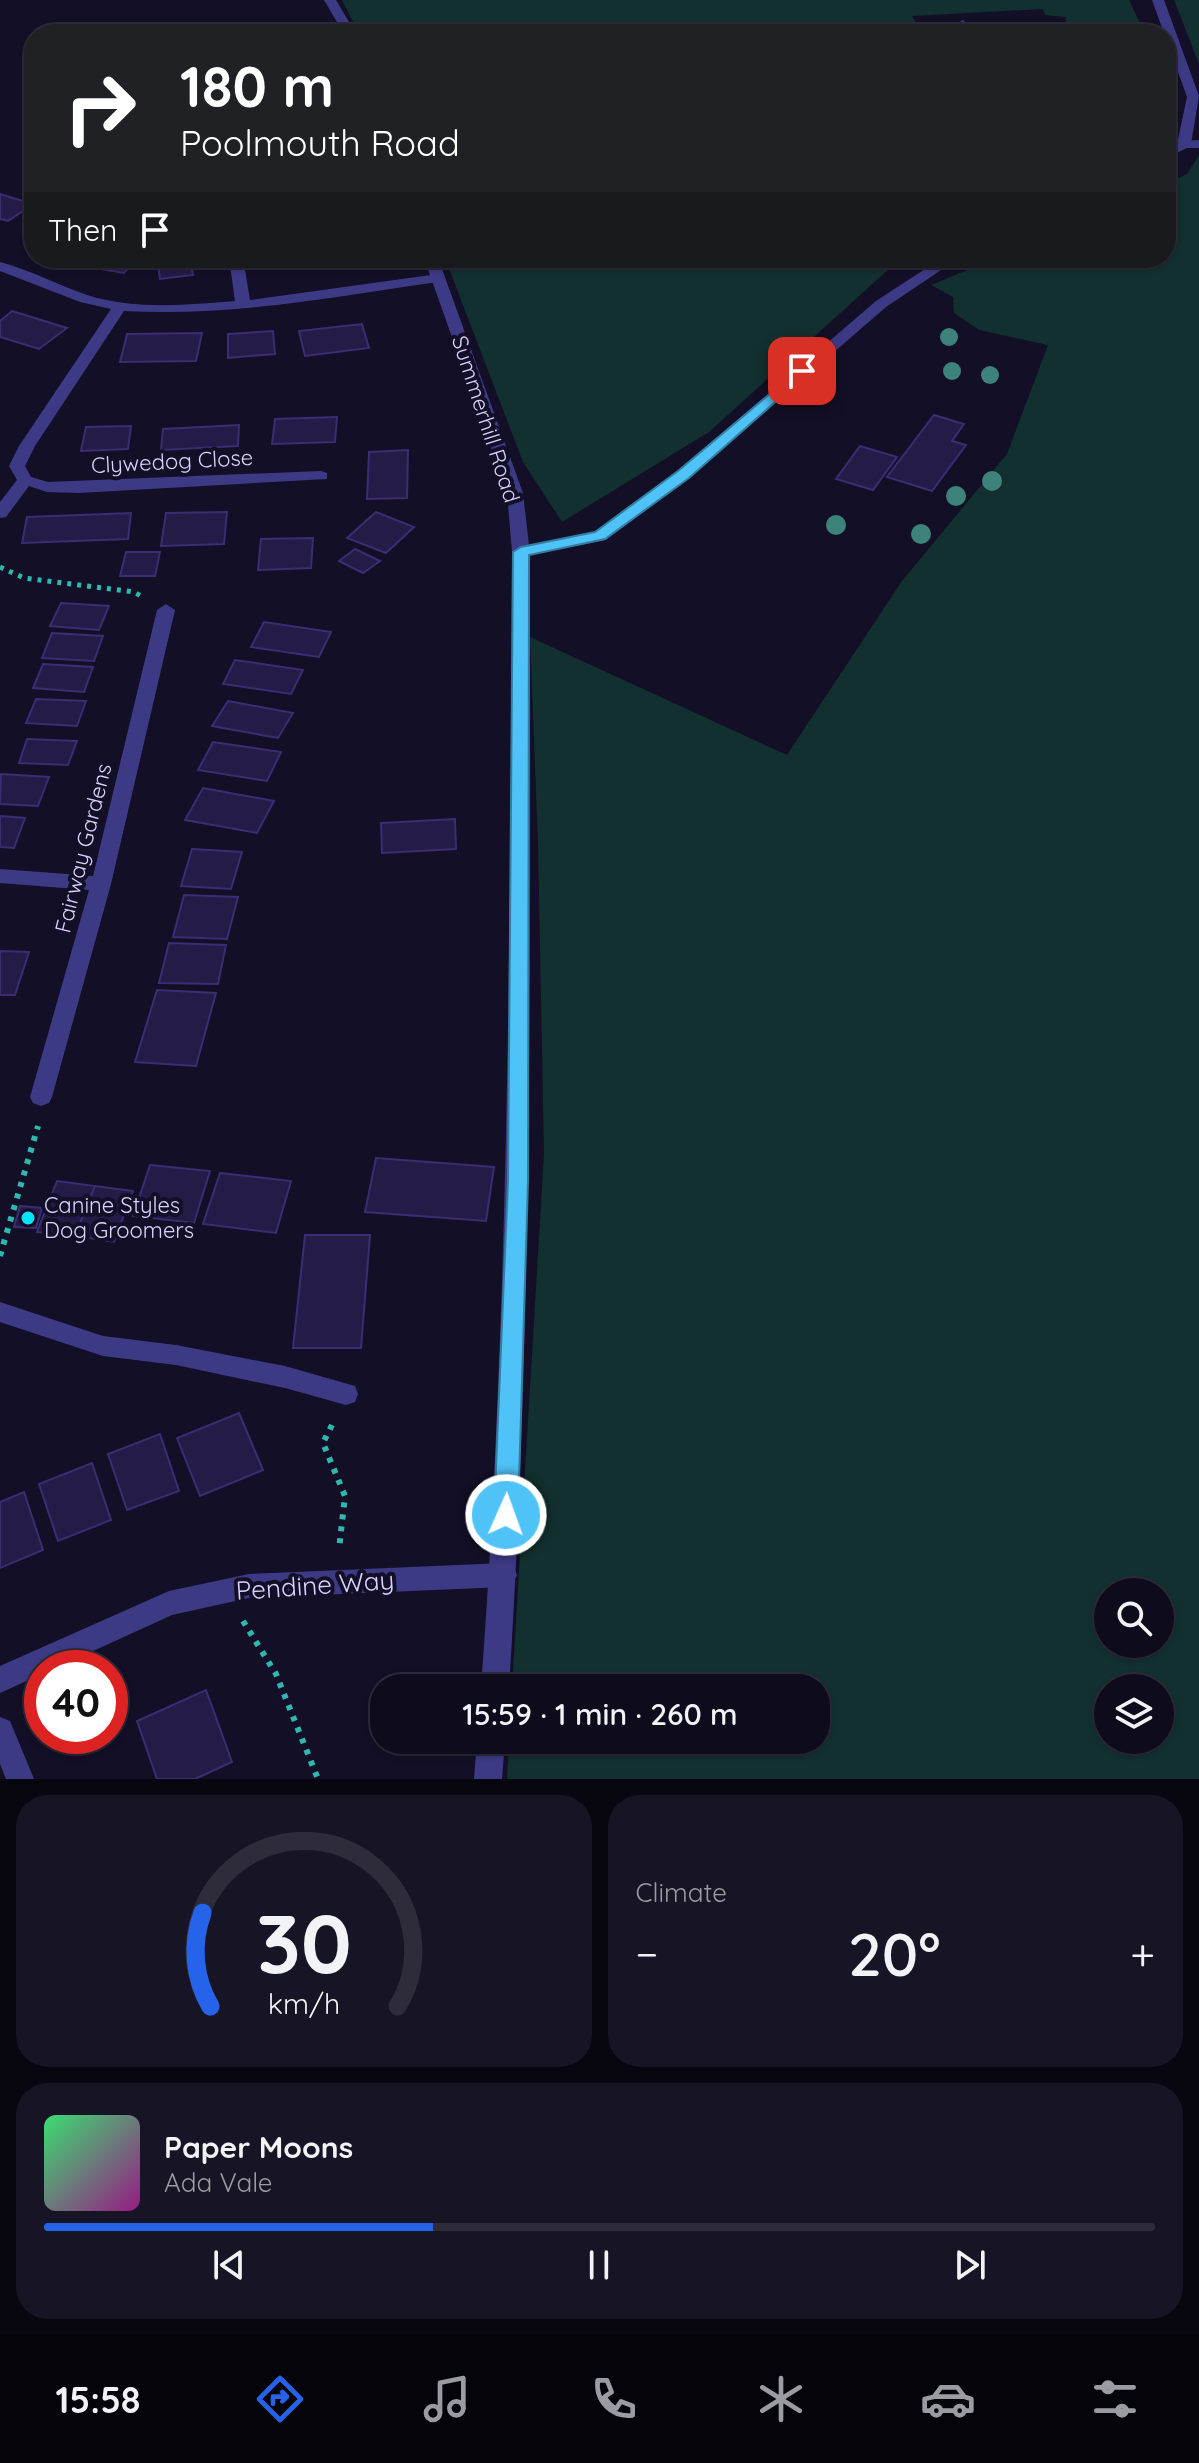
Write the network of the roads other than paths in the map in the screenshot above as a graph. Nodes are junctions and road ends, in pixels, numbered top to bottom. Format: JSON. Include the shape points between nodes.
{"nodes":[{"id":1,"x":330,"y":0,"type":"edge"},
{"id":2,"x":1158,"y":0,"type":"edge"},
{"id":3,"x":344,"y":24,"type":"edge"},
{"id":4,"x":1167,"y":24,"type":"edge"},
{"id":5,"x":1176,"y":50,"type":"edge"},
{"id":6,"x":1192,"y":144,"type":"edge"},
{"id":7,"x":0,"y":266,"type":"edge"},
{"id":8,"x":237,"y":268,"type":"edge"},
{"id":9,"x":434,"y":268,"type":"edge"},
{"id":10,"x":937,"y":268,"type":"edge"},
{"id":11,"x":243,"y":305,"type":"junction"},
{"id":12,"x":120,"y":306,"type":"junction"},
{"id":13,"x":321,"y":476,"type":"dead end"},
{"id":14,"x":25,"y":480,"type":"junction"},
{"id":15,"x":0,"y":513,"type":"edge"},
{"id":16,"x":521,"y":552,"type":"junction"},
{"id":17,"x":166,"y":610,"type":"road end"},
{"id":18,"x":0,"y":876,"type":"edge"},
{"id":19,"x":101,"y":884,"type":"junction"},
{"id":20,"x":41,"y":1097,"type":"road end"},
{"id":21,"x":0,"y":1312,"type":"edge"},
{"id":22,"x":346,"y":1394,"type":"road end"},
{"id":23,"x":504,"y":1575,"type":"junction"},
{"id":24,"x":496,"y":1674,"type":"edge"},
{"id":25,"x":0,"y":1680,"type":"edge"},
{"id":26,"x":0,"y":1731,"type":"edge"},
{"id":27,"x":490,"y":1754,"type":"edge"},
{"id":28,"x":20,"y":1779,"type":"edge"},
{"id":29,"x":488,"y":1779,"type":"edge"}],
"edges":[{"from":1,"to":3,"type":"street"},
{"from":2,"to":4,"type":"street"},
{"from":5,"to":6,"type":"street","via":[[1193,97]]},
{"from":7,"to":12,"type":"street","via":[[85,299]]},
{"from":8,"to":11,"type":"street"},
{"from":9,"to":11,"type":"street"},
{"from":9,"to":16,"type":"street","name":"Summerhill Road","via":[[515,493]]},
{"from":10,"to":16,"type":"street","via":[[881,304],[684,474],[600,536]]},
{"from":11,"to":12,"type":"street","via":[[183,310]]},
{"from":12,"to":14,"type":"street","via":[[27,446],[17,466]]},
{"from":13,"to":14,"type":"street","name":"Clywedog Close","via":[[79,488]]},
{"from":14,"to":15,"type":"street"},
{"from":16,"to":23,"type":"street","name":"Summerhill Road","via":[[518,1181]]},
{"from":17,"to":19,"type":"street","name":"Fairway Gardens"},
{"from":18,"to":19,"type":"street"},
{"from":19,"to":20,"type":"street","name":"Fairway Gardens"},
{"from":21,"to":22,"type":"street","via":[[103,1346],[176,1355]]},
{"from":23,"to":24,"type":"street","name":"Summerhill Road"},
{"from":23,"to":25,"type":"street","name":"Pendine Way","via":[[249,1586],[169,1603]]},
{"from":26,"to":28,"type":"street"},
{"from":27,"to":29,"type":"street"}]}
